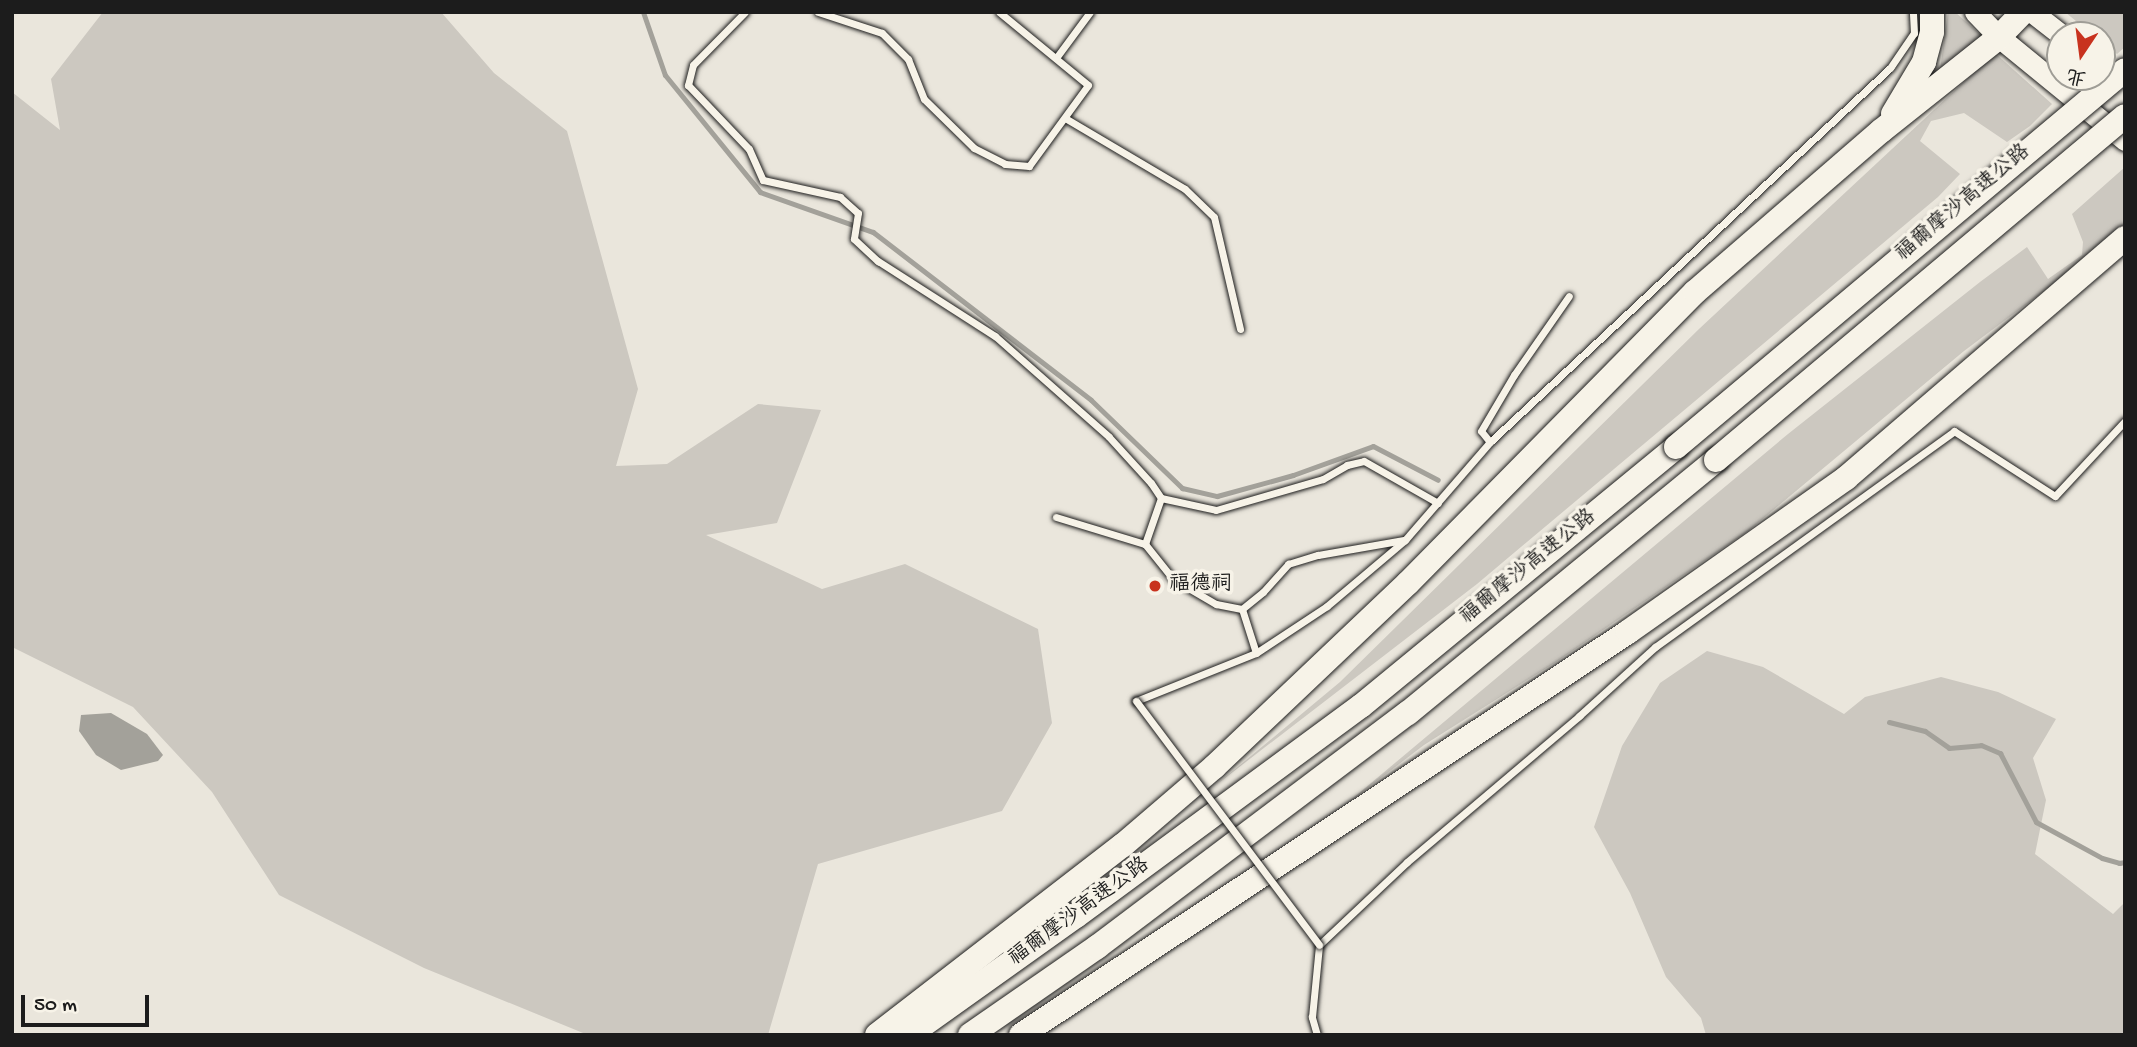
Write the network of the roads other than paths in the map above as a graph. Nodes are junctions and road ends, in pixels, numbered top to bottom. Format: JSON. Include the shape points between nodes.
{"nodes":[{"id":1,"x":745,"y":12,"type":"edge"},
{"id":2,"x":818,"y":12,"type":"edge"},
{"id":3,"x":999,"y":12,"type":"edge"},
{"id":4,"x":1090,"y":12,"type":"edge"},
{"id":5,"x":1913,"y":12,"type":"edge"},
{"id":6,"x":1932,"y":12,"type":"edge"},
{"id":7,"x":1975,"y":12,"type":"edge"},
{"id":8,"x":2023,"y":12,"type":"edge"},
{"id":9,"x":2032,"y":12,"type":"edge"},
{"id":10,"x":2046,"y":23,"type":"edge"},
{"id":11,"x":1999,"y":37,"type":"junction"},
{"id":12,"x":1056,"y":58,"type":"junction"},
{"id":13,"x":2125,"y":70,"type":"edge"},
{"id":14,"x":2125,"y":116,"type":"edge"},
{"id":15,"x":1065,"y":118,"type":"junction"},
{"id":16,"x":1881,"y":131,"type":"junction"},
{"id":17,"x":2125,"y":140,"type":"edge"},
{"id":18,"x":2125,"y":238,"type":"edge"},
{"id":19,"x":2125,"y":255,"type":"edge"},
{"id":20,"x":1569,"y":296,"type":"dead end"},
{"id":21,"x":2045,"y":304,"type":"junction"},
{"id":22,"x":1240,"y":329,"type":"dead end"},
{"id":23,"x":2125,"y":421,"type":"edge"},
{"id":24,"x":1490,"y":442,"type":"junction"},
{"id":25,"x":1161,"y":498,"type":"junction"},
{"id":26,"x":1437,"y":503,"type":"junction"},
{"id":27,"x":1056,"y":517,"type":"dead end"},
{"id":28,"x":1405,"y":540,"type":"junction"},
{"id":29,"x":1145,"y":544,"type":"junction"},
{"id":30,"x":1241,"y":609,"type":"junction"},
{"id":31,"x":1256,"y":653,"type":"junction"},
{"id":32,"x":1319,"y":944,"type":"junction"},
{"id":33,"x":877,"y":1035,"type":"edge"},
{"id":34,"x":909,"y":1035,"type":"edge"},
{"id":35,"x":970,"y":1035,"type":"edge"},
{"id":36,"x":1021,"y":1035,"type":"edge"},
{"id":37,"x":1317,"y":1035,"type":"edge"}],
"edges":[{"from":1,"to":25,"type":"lane","via":[[693,65],[688,85],[749,149],[763,180],[841,197],[858,214],[854,239],[878,261],[995,336],[1109,437]]},
{"from":2,"to":15,"type":"lane","via":[[882,33],[908,59],[924,99],[974,148],[1005,164],[1029,166]]},
{"from":3,"to":12,"type":"lane"},
{"from":4,"to":12,"type":"lane"},
{"from":5,"to":24,"type":"lane","via":[[1914,33],[1889,68],[1850,108]]},
{"from":6,"to":16,"type":"highway","via":[[1924,62]]},
{"from":7,"to":11,"type":"main road"},
{"from":8,"to":11,"type":"highway"},
{"from":9,"to":10,"type":"main road"},
{"from":11,"to":16,"type":"highway"},
{"from":11,"to":17,"type":"main road"},
{"from":12,"to":15,"type":"lane","via":[[1088,85]]},
{"from":13,"to":34,"type":"highway","name":"福爾摩沙高速公路","bridge":true,"via":[[1361,706]]},
{"from":14,"to":35,"type":"highway","name":"福爾摩沙高速公路","bridge":true,"via":[[1408,713],[1097,947]]},
{"from":15,"to":22,"type":"lane","via":[[1185,189],[1214,217]]},
{"from":16,"to":33,"type":"highway","via":[[1695,292],[1408,583],[1214,767],[1123,845]]},
{"from":18,"to":21,"type":"highway"},
{"from":19,"to":21,"type":"highway"},
{"from":20,"to":24,"type":"lane","via":[[1481,432]]},
{"from":21,"to":36,"type":"highway","via":[[1846,478],[1628,632]]},
{"from":23,"to":32,"type":"lane","via":[[2055,496],[1954,431],[1655,647]]},
{"from":24,"to":26,"type":"lane"},
{"from":25,"to":26,"type":"lane","via":[[1216,510],[1323,479],[1364,461]]},
{"from":25,"to":29,"type":"lane"},
{"from":26,"to":28,"type":"lane"},
{"from":27,"to":29,"type":"lane"},
{"from":28,"to":30,"type":"lane","via":[[1288,564]]},
{"from":28,"to":31,"type":"lane","via":[[1327,606]]},
{"from":29,"to":30,"type":"lane","via":[[1173,579],[1216,604]]},
{"from":30,"to":31,"type":"lane"},
{"from":31,"to":32,"type":"lane","bridge":true,"via":[[1136,701]]},
{"from":32,"to":37,"type":"lane","via":[[1312,1017]]}]}
